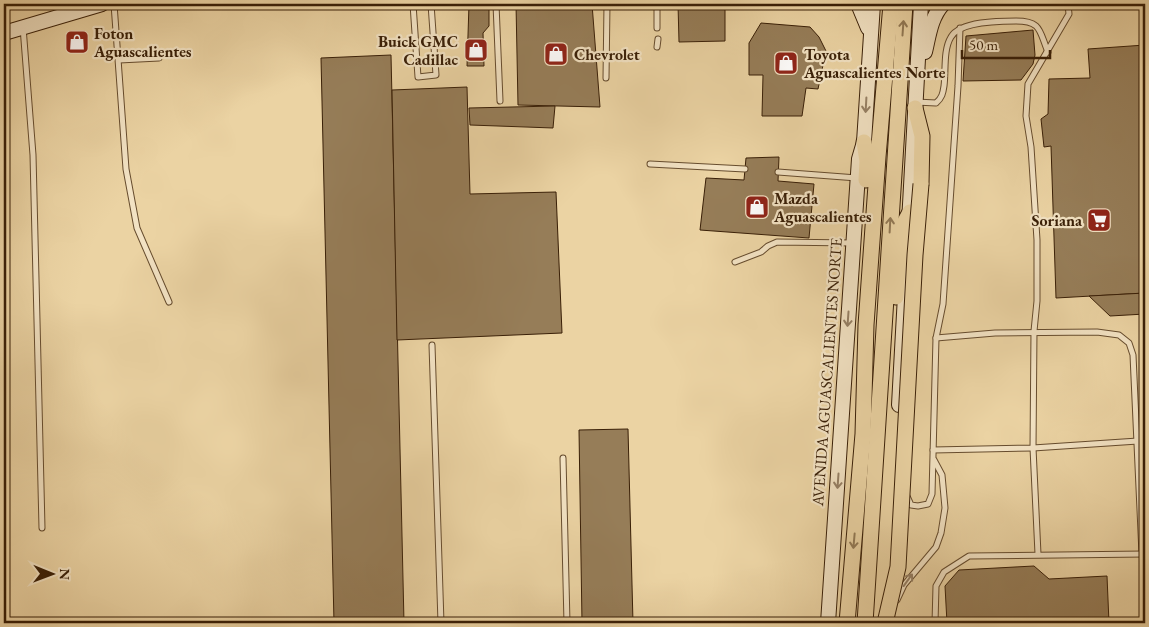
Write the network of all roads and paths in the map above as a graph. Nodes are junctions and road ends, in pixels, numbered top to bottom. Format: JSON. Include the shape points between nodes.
{"nodes":[{"id":1,"x":102,"y":4,"type":"edge"},
{"id":2,"x":114,"y":4,"type":"edge"},
{"id":3,"x":413,"y":4,"type":"edge"},
{"id":4,"x":431,"y":4,"type":"edge"},
{"id":5,"x":496,"y":4,"type":"edge"},
{"id":6,"x":606,"y":4,"type":"edge"},
{"id":7,"x":657,"y":4,"type":"edge"},
{"id":8,"x":858,"y":4,"type":"edge"},
{"id":9,"x":873,"y":4,"type":"edge"},
{"id":10,"x":877,"y":4,"type":"edge"},
{"id":11,"x":892,"y":4,"type":"edge"},
{"id":12,"x":905,"y":4,"type":"edge"},
{"id":13,"x":915,"y":4,"type":"edge"},
{"id":14,"x":921,"y":4,"type":"edge"},
{"id":15,"x":943,"y":4,"type":"edge"},
{"id":16,"x":1068,"y":4,"type":"edge"},
{"id":17,"x":872,"y":19,"type":"junction"},
{"id":18,"x":920,"y":21,"type":"junction"},
{"id":19,"x":23,"y":27,"type":"junction"},
{"id":20,"x":657,"y":28,"type":"dead end"},
{"id":21,"x":960,"y":28,"type":"junction"},
{"id":22,"x":4,"y":33,"type":"edge"},
{"id":23,"x":658,"y":39,"type":"dead end"},
{"id":24,"x":870,"y":42,"type":"junction"},
{"id":25,"x":657,"y":47,"type":"dead end"},
{"id":26,"x":1048,"y":52,"type":"junction"},
{"id":27,"x":160,"y":58,"type":"dead end"},
{"id":28,"x":118,"y":60,"type":"junction"},
{"id":29,"x":918,"y":71,"type":"junction"},
{"id":30,"x":606,"y":78,"type":"dead end"},
{"id":31,"x":500,"y":101,"type":"dead end"},
{"id":32,"x":915,"y":105,"type":"junction"},
{"id":33,"x":864,"y":142,"type":"junction"},
{"id":34,"x":650,"y":164,"type":"dead end"},
{"id":35,"x":745,"y":169,"type":"dead end"},
{"id":36,"x":778,"y":172,"type":"dead end"},
{"id":37,"x":858,"y":178,"type":"junction"},
{"id":38,"x":910,"y":212,"type":"junction"},
{"id":39,"x":853,"y":243,"type":"junction"},
{"id":40,"x":735,"y":262,"type":"dead end"},
{"id":41,"x":169,"y":302,"type":"dead end"},
{"id":42,"x":1034,"y":332,"type":"junction"},
{"id":43,"x":936,"y":338,"type":"junction"},
{"id":44,"x":432,"y":345,"type":"dead end"},
{"id":45,"x":863,"y":434,"type":"junction"},
{"id":46,"x":878,"y":434,"type":"junction"},
{"id":47,"x":1138,"y":441,"type":"junction"},
{"id":48,"x":1033,"y":448,"type":"junction"},
{"id":49,"x":933,"y":450,"type":"junction"},
{"id":50,"x":562,"y":458,"type":"dead end"},
{"id":51,"x":934,"y":458,"type":"junction"},
{"id":52,"x":896,"y":473,"type":"junction"},
{"id":53,"x":1144,"y":524,"type":"edge"},
{"id":54,"x":42,"y":528,"type":"dead end"},
{"id":55,"x":1038,"y":554,"type":"junction"},
{"id":56,"x":1144,"y":554,"type":"edge"},
{"id":57,"x":441,"y":623,"type":"edge"},
{"id":58,"x":567,"y":623,"type":"edge"},
{"id":59,"x":828,"y":623,"type":"edge"},
{"id":60,"x":847,"y":623,"type":"edge"},
{"id":61,"x":865,"y":623,"type":"edge"},
{"id":62,"x":886,"y":623,"type":"edge"},
{"id":63,"x":935,"y":623,"type":"edge"}],
"edges":[{"from":1,"to":19,"type":"main road"},
{"from":2,"to":28,"type":"lane"},
{"from":3,"to":4,"type":"lane","via":[[418,77],[436,75]]},
{"from":5,"to":31,"type":"lane"},
{"from":6,"to":30,"type":"lane"},
{"from":7,"to":20,"type":"lane"},
{"from":8,"to":24,"type":"main road"},
{"from":9,"to":17,"type":"main road","name":"AVENIDA AGUASCALIENTES NORTE"},
{"from":10,"to":17,"type":"main road"},
{"from":11,"to":45,"type":"main road","via":[[867,315]]},
{"from":46,"to":12,"type":"main road","one_way":true},
{"from":13,"to":18,"type":"main road"},
{"from":14,"to":18,"type":"main road"},
{"from":15,"to":29,"type":"main road","via":[[936,10],[924,60]]},
{"from":16,"to":26,"type":"lane","via":[[1068,14]]},
{"from":17,"to":24,"type":"main road","name":"AVENIDA AGUASCALIENTES NORTE"},
{"from":18,"to":29,"type":"main road"},
{"from":19,"to":22,"type":"main road"},
{"from":19,"to":54,"type":"lane","via":[[32,156]]},
{"from":21,"to":26,"type":"lane","via":[[1002,21],[1030,21],[1037,26]]},
{"from":21,"to":32,"type":"lane","via":[[951,36],[947,48],[942,96],[936,103]]},
{"from":21,"to":43,"type":"lane","via":[[943,304]]},
{"from":23,"to":25,"type":"lane"},
{"from":24,"to":33,"type":"main road","name":"AVENIDA AGUASCALIENTES NORTE","one_way":true},
{"from":26,"to":42,"type":"lane","via":[[1028,84],[1026,116],[1037,240]]},
{"from":27,"to":28,"type":"lane"},
{"from":28,"to":41,"type":"lane","via":[[126,169],[137,228]]},
{"from":29,"to":32,"type":"main road"},
{"from":32,"to":38,"type":"main road"},
{"from":32,"to":62,"type":"main road","bridge":true,"via":[[922,136],[921,184],[898,567]]},
{"from":33,"to":37,"type":"main road","name":"AVENIDA AGUASCALIENTES NORTE"},
{"from":33,"to":45,"type":"main road","via":[[867,161],[855,409]]},
{"from":34,"to":35,"type":"lane"},
{"from":36,"to":37,"type":"lane"},
{"from":37,"to":39,"type":"main road","name":"AVENIDA AGUASCALIENTES NORTE"},
{"from":38,"to":46,"type":"main road","via":[[901,229],[888,393]]},
{"from":38,"to":52,"type":"main road"},
{"from":39,"to":40,"type":"lane","via":[[777,242],[762,252]]},
{"from":39,"to":59,"type":"main road","name":"AVENIDA AGUASCALIENTES NORTE","one_way":true},
{"from":42,"to":43,"type":"lane"},
{"from":42,"to":47,"type":"lane","via":[[1112,334],[1129,342],[1134,355]]},
{"from":42,"to":48,"type":"lane"},
{"from":43,"to":49,"type":"lane"},
{"from":44,"to":57,"type":"lane"},
{"from":45,"to":60,"type":"main road","one_way":true},
{"from":46,"to":61,"type":"main road"},
{"from":47,"to":48,"type":"lane"},
{"from":47,"to":53,"type":"lane"},
{"from":48,"to":49,"type":"lane"},
{"from":48,"to":55,"type":"lane"},
{"from":49,"to":51,"type":"lane"},
{"from":50,"to":58,"type":"lane"},
{"from":51,"to":52,"type":"lane","via":[[932,494],[928,504],[911,505]]},
{"from":62,"to":51,"type":"lane","one_way":true,"via":[[904,586],[936,547],[941,533],[945,508],[942,475]]},
{"from":52,"to":62,"type":"main road"},
{"from":53,"to":56,"type":"lane"},
{"from":55,"to":56,"type":"lane"},
{"from":55,"to":63,"type":"lane","via":[[970,556],[944,572],[936,586]]}]}
